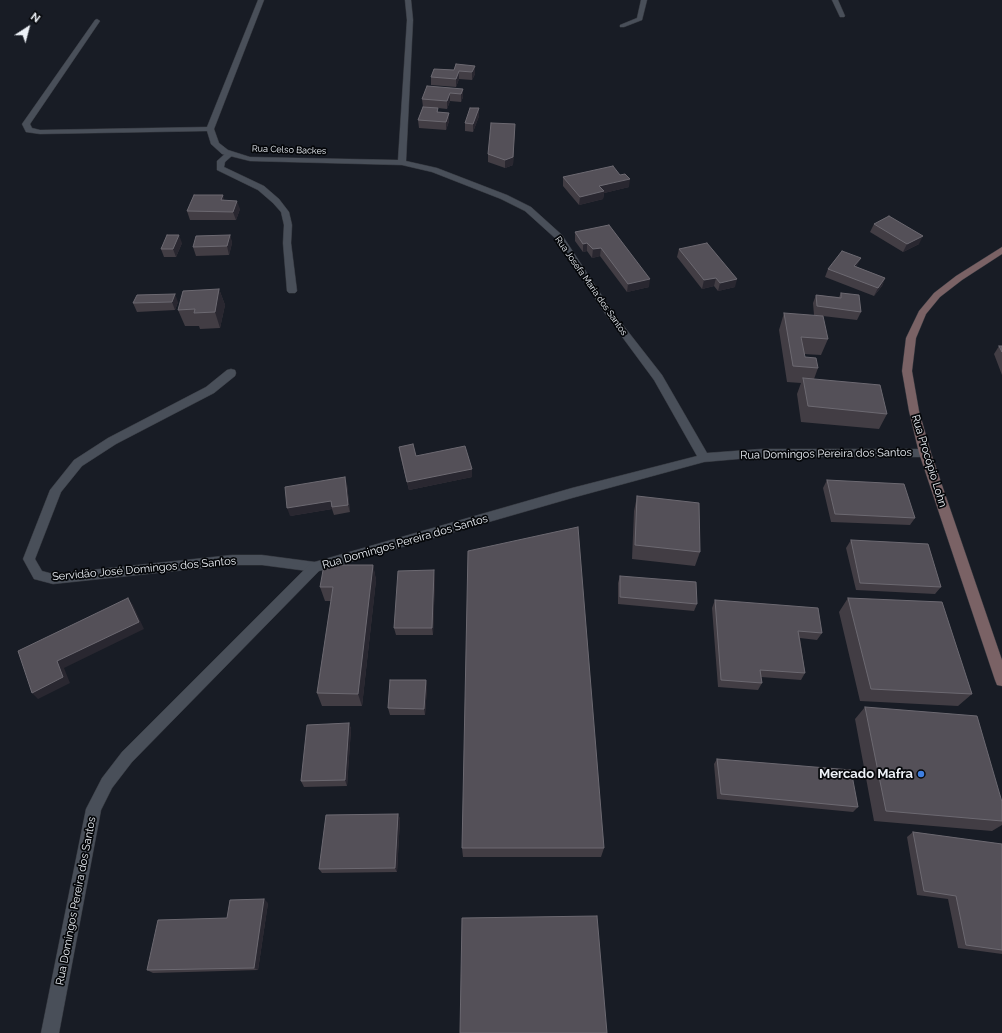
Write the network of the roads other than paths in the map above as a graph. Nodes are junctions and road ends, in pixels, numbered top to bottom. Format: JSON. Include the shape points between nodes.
{"nodes":[{"id":1,"x":261,"y":0,"type":"edge"},
{"id":2,"x":408,"y":0,"type":"edge"},
{"id":3,"x":644,"y":0,"type":"edge"},
{"id":4,"x":835,"y":0,"type":"edge"},
{"id":5,"x":842,"y":16,"type":"dead end"},
{"id":6,"x":97,"y":21,"type":"dead end"},
{"id":7,"x":622,"y":26,"type":"dead end"},
{"id":8,"x":210,"y":129,"type":"junction"},
{"id":9,"x":230,"y":154,"type":"junction"},
{"id":10,"x":402,"y":163,"type":"junction"},
{"id":11,"x":1002,"y":250,"type":"edge"},
{"id":12,"x":292,"y":291,"type":"dead end"},
{"id":13,"x":231,"y":373,"type":"dead end"},
{"id":14,"x":925,"y":453,"type":"junction"},
{"id":15,"x":704,"y":458,"type":"junction"},
{"id":16,"x":315,"y":568,"type":"junction"},
{"id":17,"x":1002,"y":680,"type":"edge"},
{"id":18,"x":50,"y":1033,"type":"edge"}],
"edges":[{"from":1,"to":8,"type":"street"},
{"from":2,"to":10,"type":"street","via":[[410,20]]},
{"from":3,"to":7,"type":"street","via":[[640,19]]},
{"from":4,"to":5,"type":"street"},
{"from":6,"to":8,"type":"street","via":[[26,124],[29,130],[40,132]]},
{"from":8,"to":9,"type":"street","name":"Rua Celso Backes","via":[[215,144]]},
{"from":9,"to":10,"type":"street","name":"Rua Celso Backes","via":[[259,160]]},
{"from":9,"to":12,"type":"street","via":[[220,161],[220,168],[261,188],[285,212]]},
{"from":10,"to":15,"type":"street","name":"Rua Josefa Maria dos Santos","via":[[434,170],[504,196],[528,209],[559,237],[609,314],[658,378]]},
{"from":11,"to":14,"type":"main road","name":"Rua Procópio Lohn","via":[[937,295],[922,313],[911,338],[908,371],[914,410]]},
{"from":13,"to":16,"type":"street","name":"Servidão José Domingos dos Santos","via":[[210,390],[112,441],[78,463],[56,490],[29,559],[38,575],[53,579],[232,560],[262,560]]},
{"from":14,"to":15,"type":"street","name":"Rua Domingos Pereira dos Santos","via":[[761,452]]},
{"from":14,"to":17,"type":"main road","name":"Rua Procópio Lohn"},
{"from":15,"to":16,"type":"street","name":"Rua Domingos Pereira dos Santos","via":[[572,493]]},
{"from":16,"to":18,"type":"street","name":"Rua Domingos Pereira dos Santos","via":[[126,757],[107,783],[94,809]]}]}
